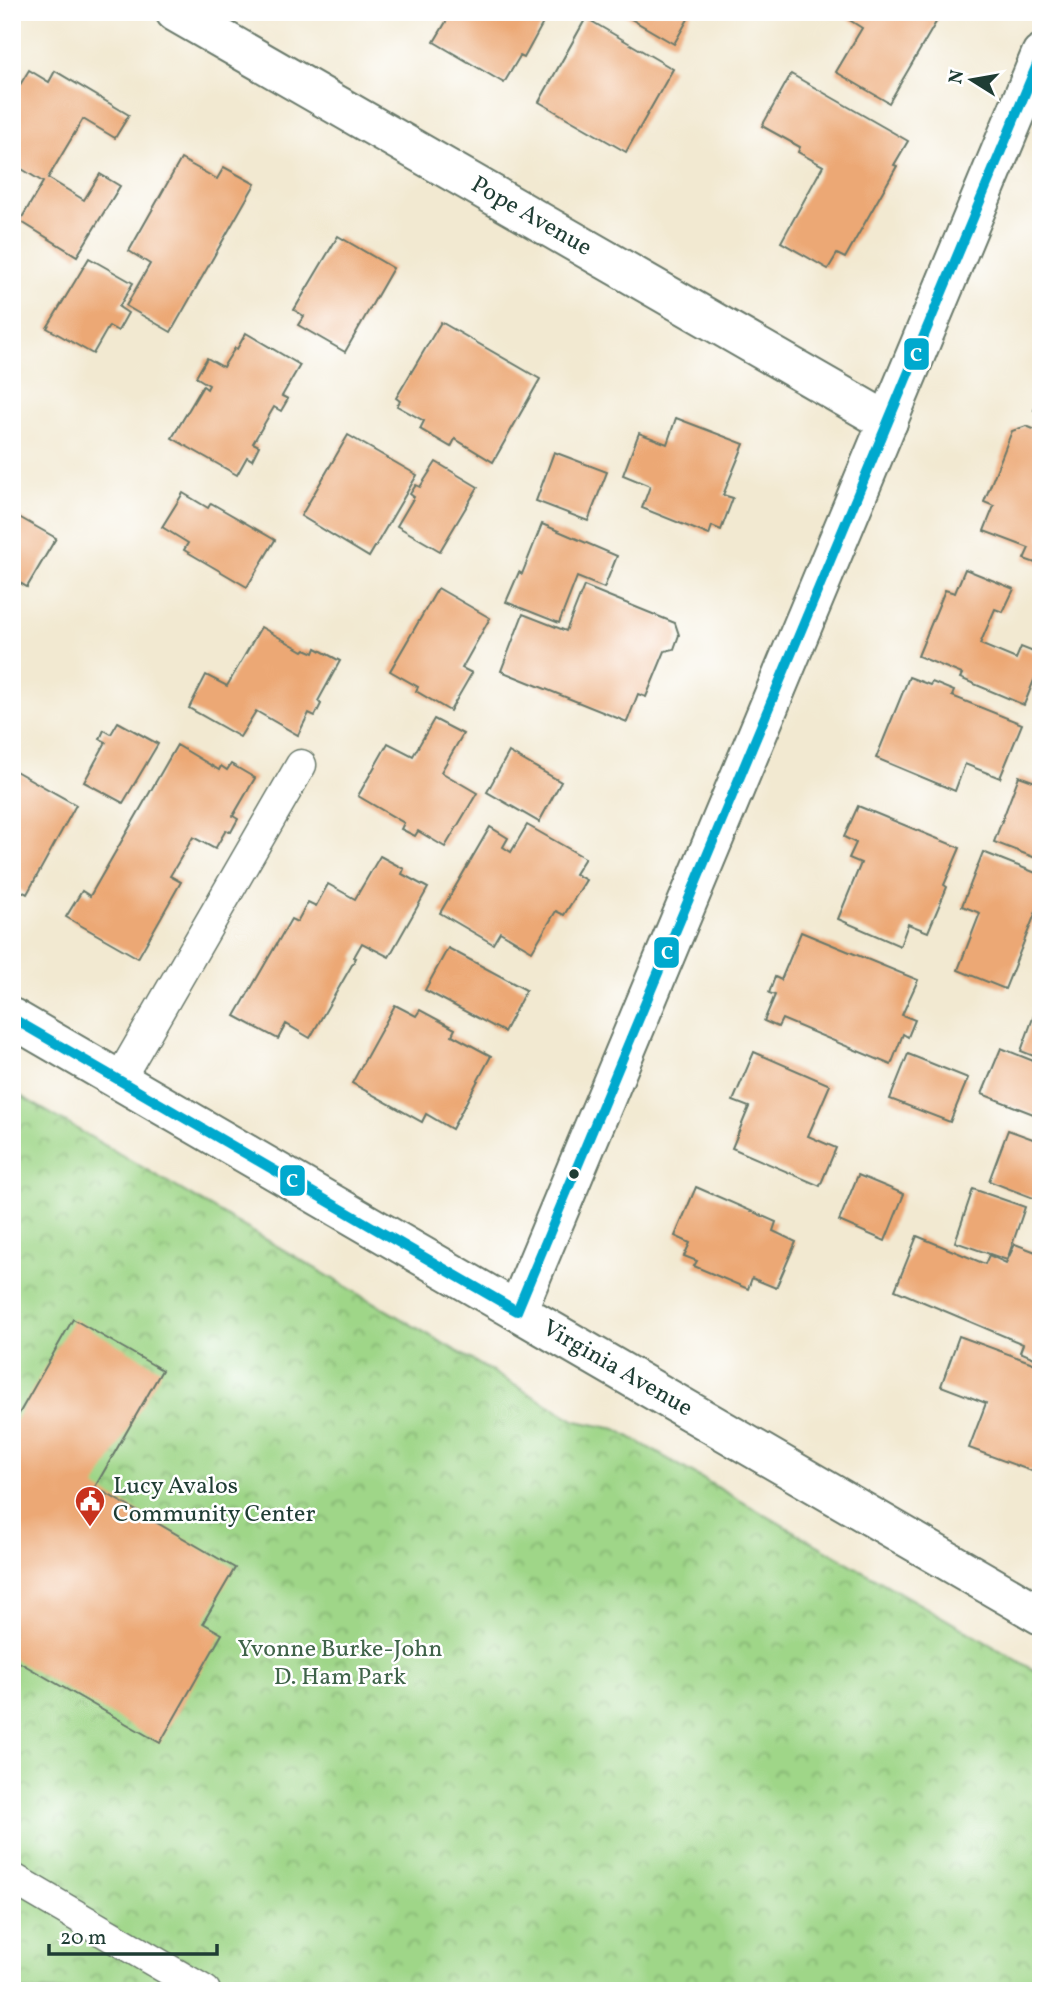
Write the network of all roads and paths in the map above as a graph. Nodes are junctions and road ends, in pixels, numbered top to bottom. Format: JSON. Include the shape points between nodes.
{"nodes":[{"id":1,"x":175,"y":12,"type":"edge"},
{"id":2,"x":1041,"y":54,"type":"edge"},
{"id":3,"x":888,"y":422,"type":"junction"},
{"id":4,"x":301,"y":765,"type":"dead end"},
{"id":5,"x":12,"y":1018,"type":"edge"},
{"id":6,"x":119,"y":1080,"type":"junction"},
{"id":7,"x":517,"y":1311,"type":"junction"},
{"id":8,"x":1041,"y":1615,"type":"edge"},
{"id":9,"x":12,"y":1878,"type":"edge"},
{"id":10,"x":205,"y":1991,"type":"edge"}],
"edges":[{"from":1,"to":3,"type":"street","name":"Pope Avenue"},
{"from":2,"to":3,"type":"street"},
{"from":3,"to":7,"type":"street"},
{"from":4,"to":6,"type":"lane"},
{"from":5,"to":6,"type":"street","name":"Virginia Avenue"},
{"from":6,"to":7,"type":"street","name":"Virginia Avenue"},
{"from":7,"to":8,"type":"street","name":"Virginia Avenue"},
{"from":9,"to":10,"type":"lane"}]}
